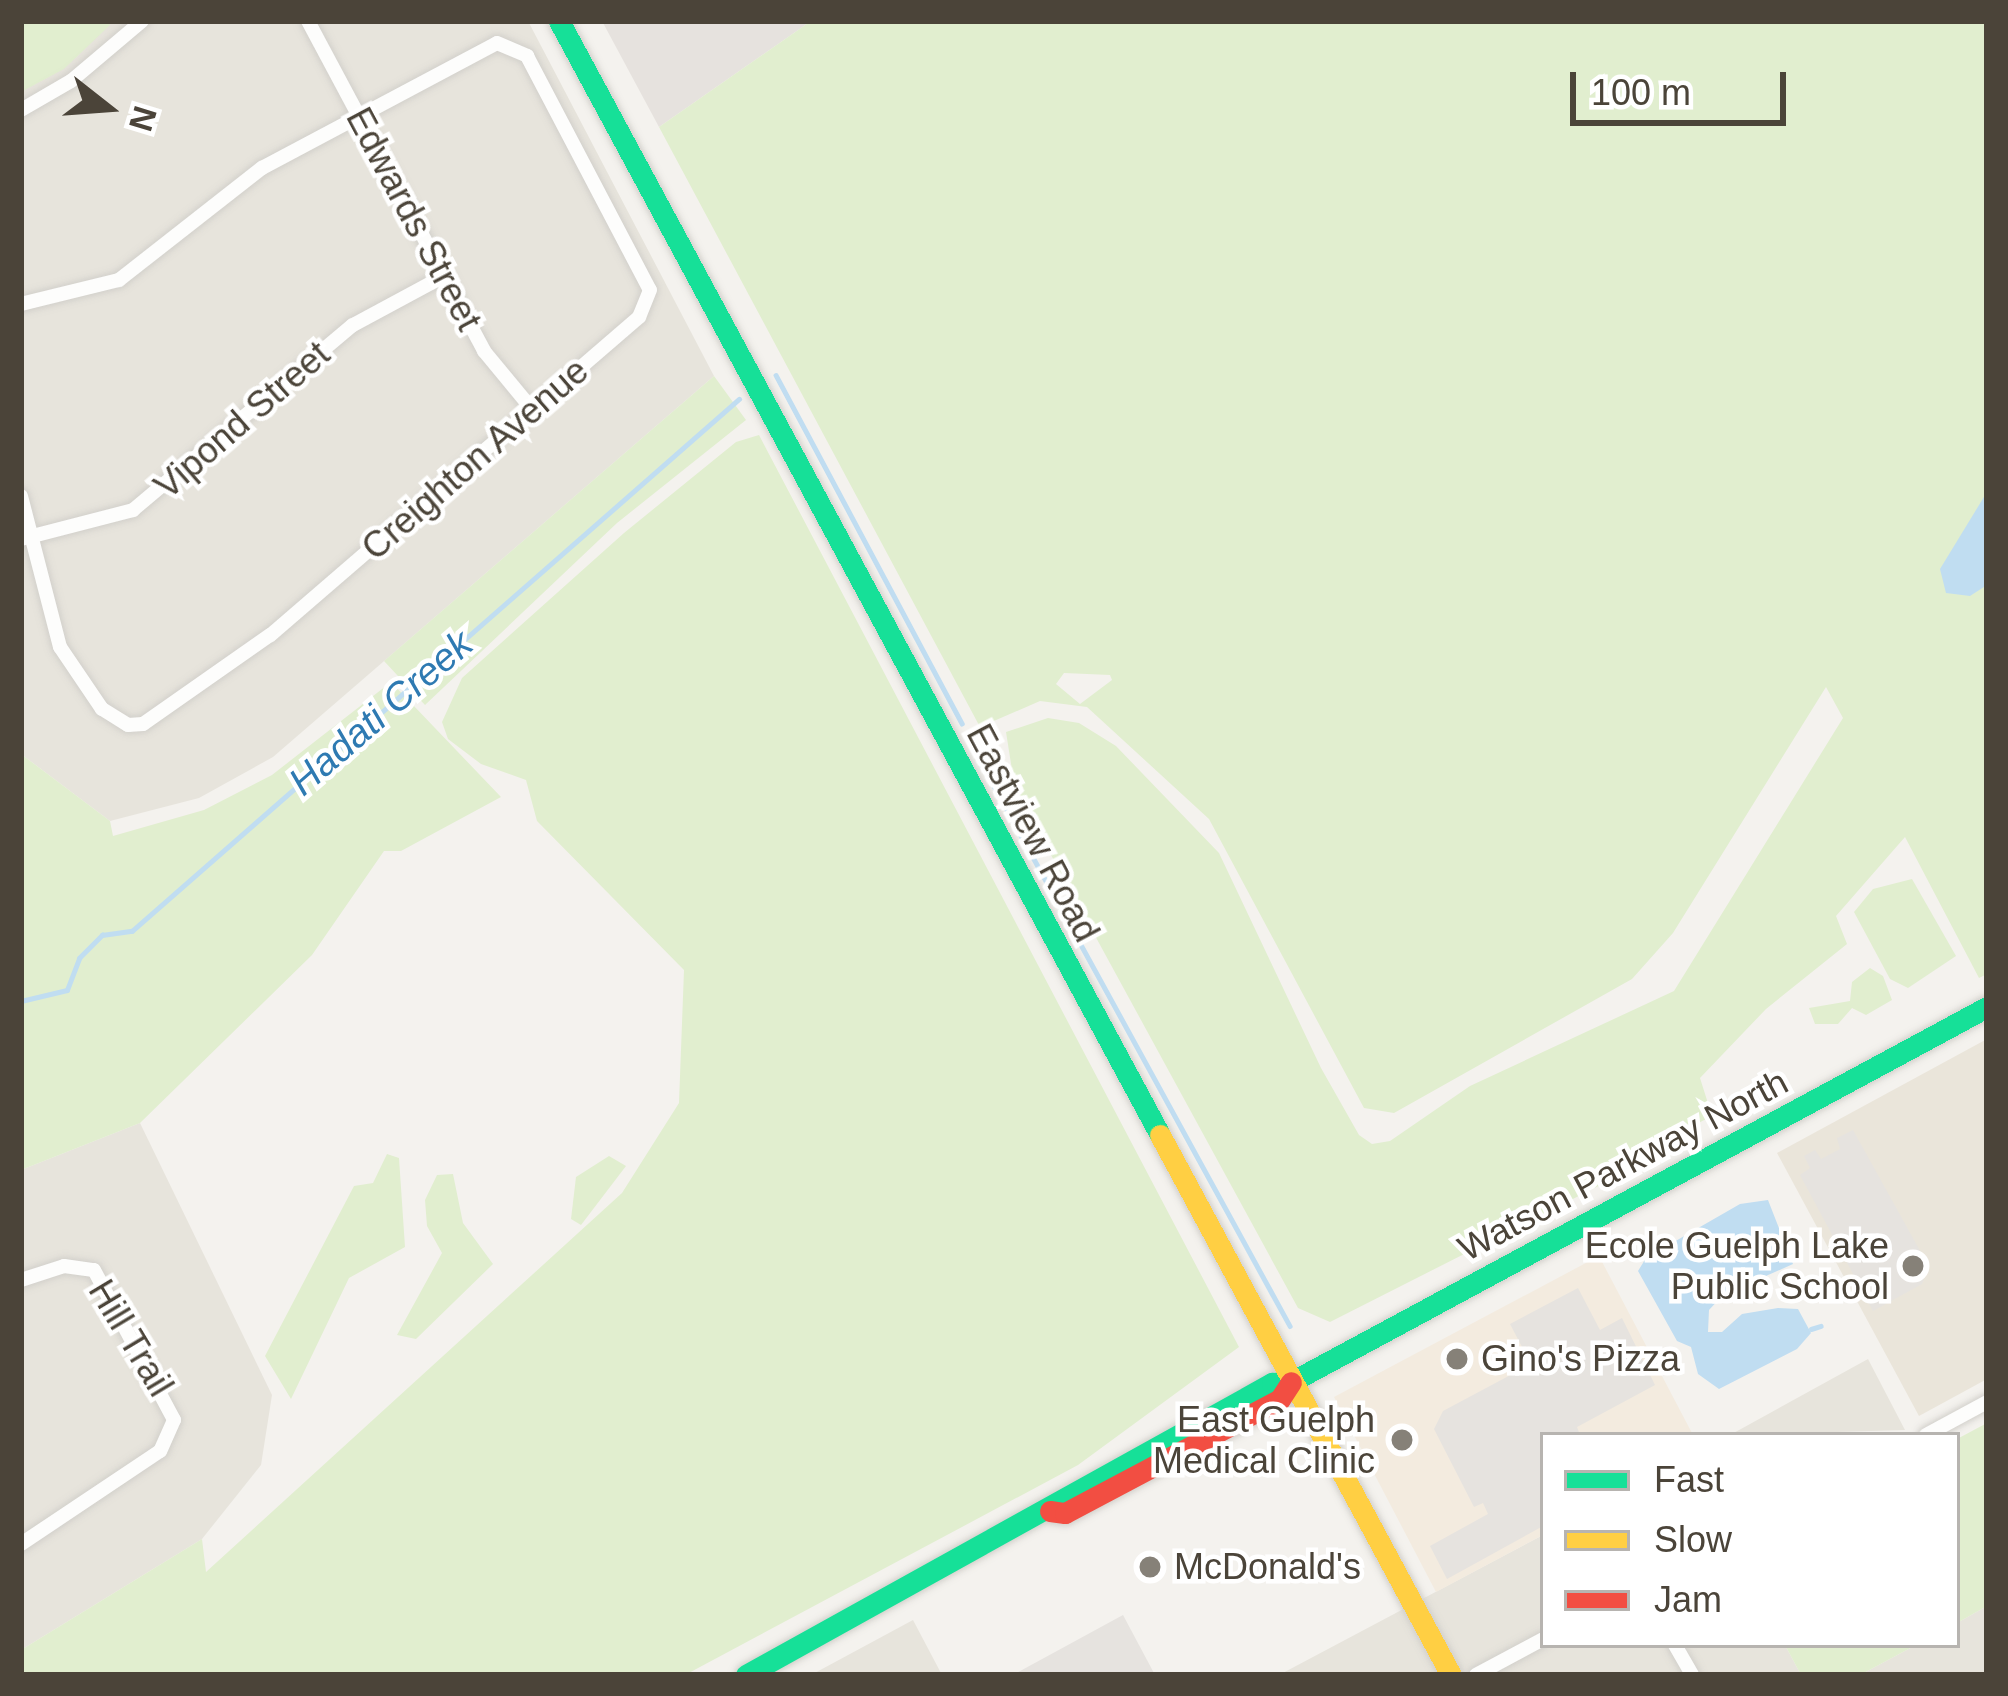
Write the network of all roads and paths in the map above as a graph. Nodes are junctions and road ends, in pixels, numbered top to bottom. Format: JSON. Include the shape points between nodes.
{"nodes":[{"id":1,"x":308,"y":21,"type":"edge"},
{"id":2,"x":559,"y":21,"type":"edge"},
{"id":3,"x":130,"y":24,"type":"edge"},
{"id":4,"x":21,"y":110,"type":"edge"},
{"id":5,"x":358,"y":116,"type":"junction"},
{"id":6,"x":444,"y":276,"type":"junction"},
{"id":7,"x":21,"y":304,"type":"edge"},
{"id":8,"x":532,"y":409,"type":"junction"},
{"id":9,"x":21,"y":496,"type":"edge"},
{"id":10,"x":25,"y":538,"type":"edge"},
{"id":11,"x":1987,"y":1006,"type":"edge"},
{"id":12,"x":21,"y":1280,"type":"edge"},
{"id":13,"x":1292,"y":1382,"type":"junction"},
{"id":14,"x":1987,"y":1402,"type":"edge"},
{"id":15,"x":1932,"y":1432,"type":"edge"},
{"id":16,"x":21,"y":1544,"type":"edge"},
{"id":17,"x":1540,"y":1641,"type":"edge"},
{"id":18,"x":1678,"y":1648,"type":"edge"},
{"id":19,"x":746,"y":1675,"type":"edge"},
{"id":20,"x":1450,"y":1675,"type":"edge"},
{"id":21,"x":1476,"y":1675,"type":"edge"},
{"id":22,"x":1692,"y":1675,"type":"edge"}],
"edges":[{"from":1,"to":5,"type":"street","name":"Edwards Street"},
{"from":2,"to":13,"type":"street","name":"Eastview Road"},
{"from":3,"to":4,"type":"street","via":[[71,81]]},
{"from":5,"to":6,"type":"street","name":"Edwards Street"},
{"from":5,"to":7,"type":"street","name":"Creighton Avenue","via":[[242,181],[119,280]]},
{"from":5,"to":8,"type":"street","name":"Creighton Avenue","via":[[481,49],[509,44],[527,56],[650,290],[639,317]]},
{"from":6,"to":8,"type":"street","name":"Edwards Street","via":[[484,351]]},
{"from":6,"to":10,"type":"street","name":"Vipond Street","via":[[353,325],[149,500],[98,524]]},
{"from":8,"to":10,"type":"street","name":"Creighton Avenue","via":[[270,635],[143,724],[103,709],[59,647]]},
{"from":9,"to":10,"type":"street","name":"Creighton Avenue"},
{"from":11,"to":13,"type":"street","name":"Watson Parkway North"},
{"from":12,"to":16,"type":"street","name":"Hill Trail","via":[[64,1266],[94,1270],[175,1420],[160,1451]]},
{"from":13,"to":19,"type":"street","name":"Watson Parkway North","via":[[1272,1383]]},
{"from":13,"to":20,"type":"street","name":"Eastview Road"},
{"from":14,"to":15,"type":"street"},
{"from":17,"to":21,"type":"street"},
{"from":18,"to":22,"type":"street"}]}
